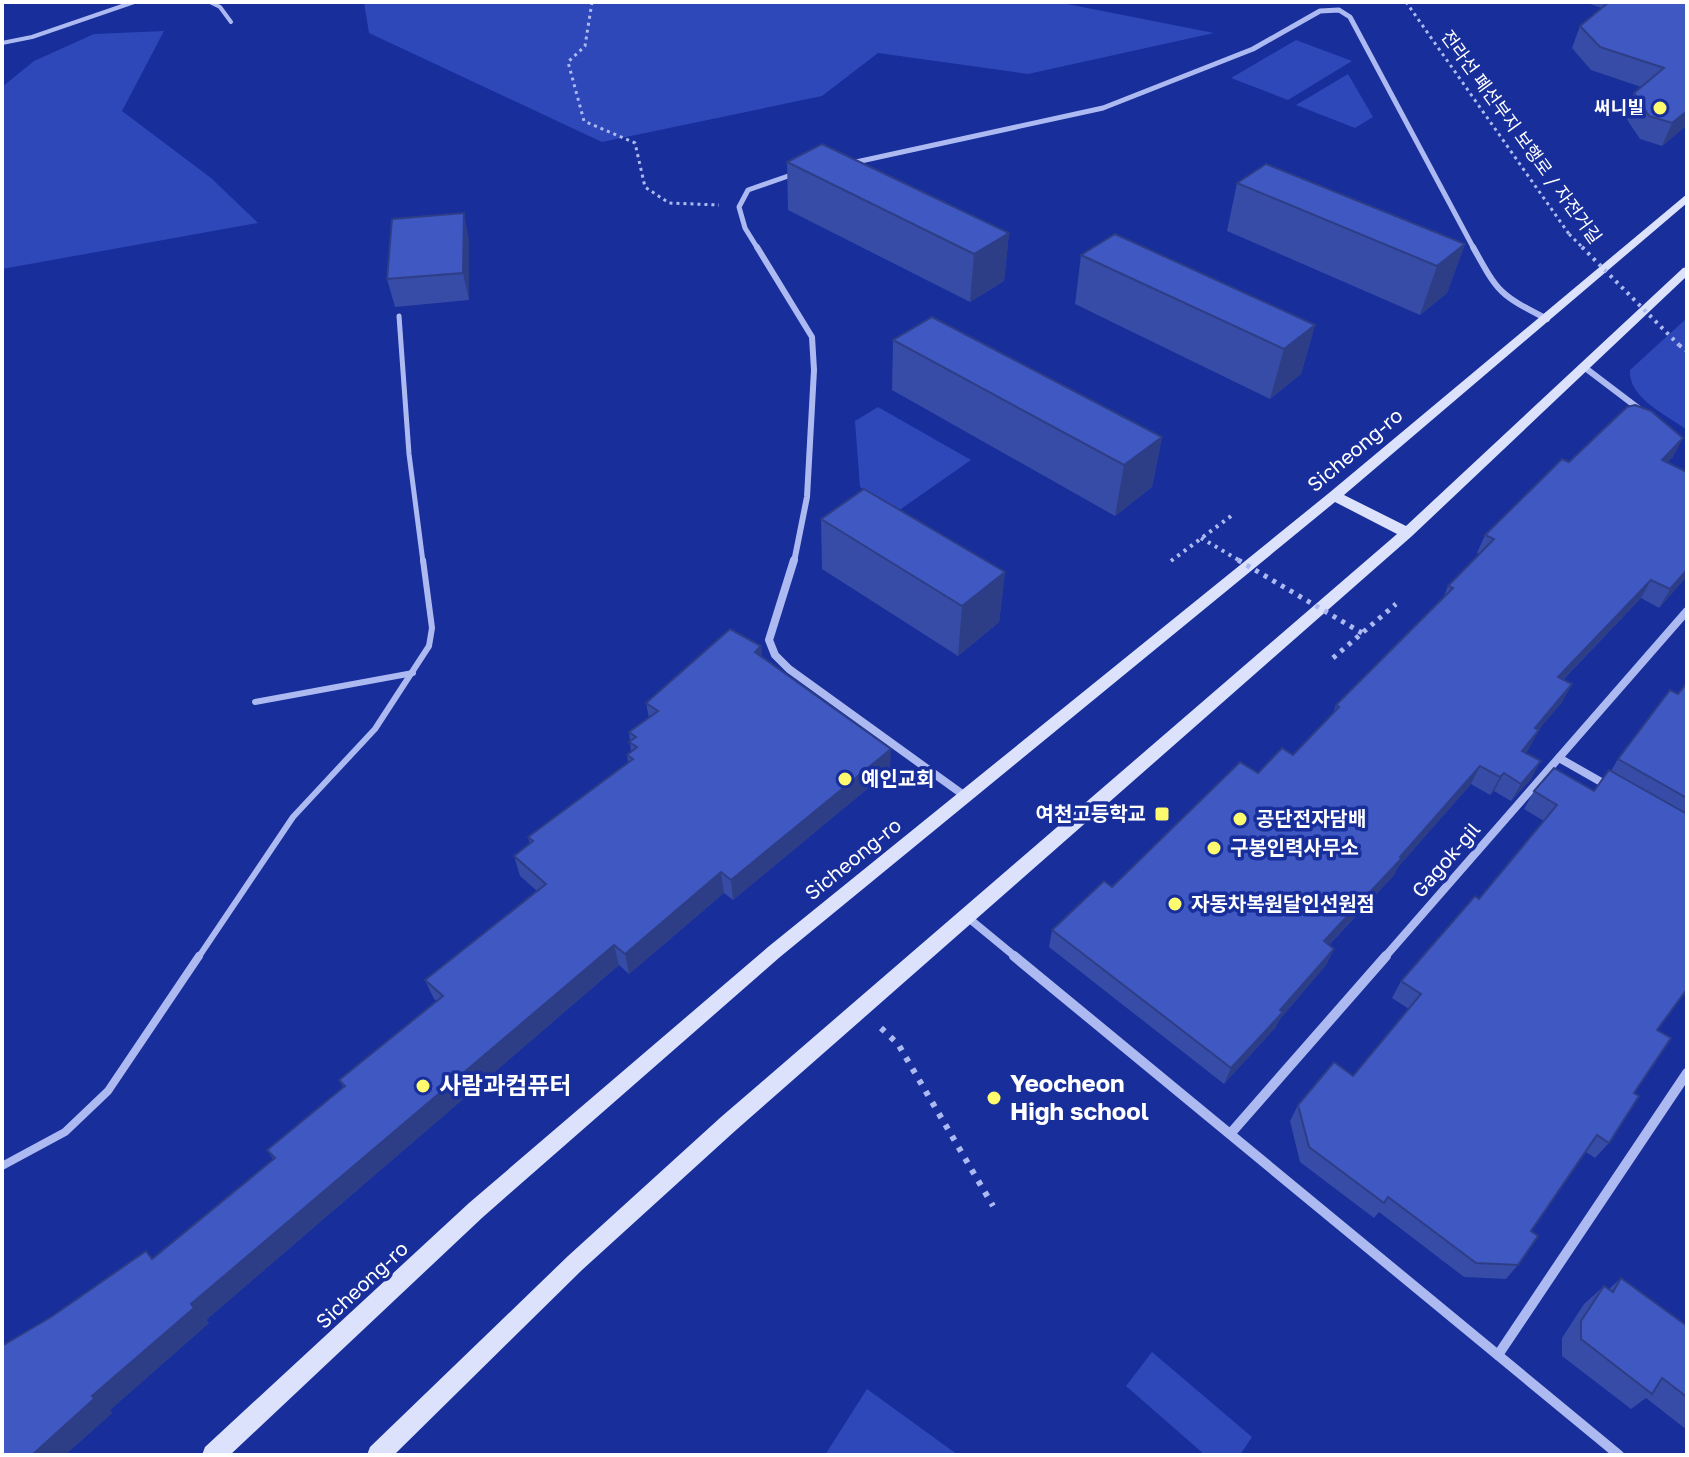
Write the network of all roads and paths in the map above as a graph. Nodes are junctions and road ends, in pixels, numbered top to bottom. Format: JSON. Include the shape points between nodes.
{"nodes":[{"id":1,"x":134,"y":2,"type":"edge"},
{"id":2,"x":210,"y":2,"type":"edge"},
{"id":3,"x":592,"y":2,"type":"edge"},
{"id":4,"x":1406,"y":2,"type":"edge"},
{"id":5,"x":231,"y":22,"type":"dead end"},
{"id":6,"x":2,"y":43,"type":"edge"},
{"id":7,"x":836,"y":166,"type":"edge"},
{"id":8,"x":807,"y":172,"type":"edge"},
{"id":9,"x":1687,"y":197,"type":"edge"},
{"id":10,"x":739,"y":207,"type":"junction"},
{"id":11,"x":1687,"y":270,"type":"edge"},
{"id":12,"x":399,"y":316,"type":"dead end"},
{"id":13,"x":1547,"y":319,"type":"junction"},
{"id":14,"x":1687,"y":351,"type":"edge"},
{"id":15,"x":1584,"y":367,"type":"junction"},
{"id":16,"x":1653,"y":419,"type":"edge"},
{"id":17,"x":1334,"y":496,"type":"junction"},
{"id":18,"x":1235,"y":513,"type":"dead end"},
{"id":19,"x":1407,"y":533,"type":"junction"},
{"id":20,"x":1201,"y":538,"type":"dead end"},
{"id":21,"x":1171,"y":561,"type":"dead end"},
{"id":22,"x":1396,"y":604,"type":"dead end"},
{"id":23,"x":1687,"y":611,"type":"edge"},
{"id":24,"x":1362,"y":633,"type":"junction"},
{"id":25,"x":1333,"y":658,"type":"dead end"},
{"id":26,"x":413,"y":673,"type":"junction"},
{"id":27,"x":255,"y":702,"type":"dead end"},
{"id":28,"x":1559,"y":758,"type":"junction"},
{"id":29,"x":1623,"y":794,"type":"edge"},
{"id":30,"x":965,"y":796,"type":"junction"},
{"id":31,"x":965,"y":915,"type":"junction"},
{"id":32,"x":898,"y":1044,"type":"dead end"},
{"id":33,"x":1687,"y":1073,"type":"edge"},
{"id":34,"x":1231,"y":1133,"type":"junction"},
{"id":35,"x":2,"y":1166,"type":"edge"},
{"id":36,"x":993,"y":1206,"type":"dead end"},
{"id":37,"x":1498,"y":1355,"type":"junction"},
{"id":38,"x":213,"y":1455,"type":"edge"},
{"id":39,"x":378,"y":1455,"type":"edge"},
{"id":40,"x":1619,"y":1455,"type":"edge"}],
"edges":[{"from":1,"to":6,"type":"lane"},
{"from":2,"to":5,"type":"lane"},
{"from":3,"to":10,"type":"path","via":[[585,46],[568,62],[568,78],[584,121],[635,143],[645,187],[669,203]]},
{"from":4,"to":14,"type":"path","name":"전라선 폐선부지 보행로 / 자전거길","bridge":true,"via":[[1569,234]]},
{"from":7,"to":13,"type":"street","via":[[1103,108],[1240,55],[1320,11],[1339,10],[1350,17],[1494,286],[1504,297]]},
{"from":8,"to":10,"type":"street","via":[[748,190]]},
{"from":9,"to":13,"type":"street","name":"Sicheong-ro"},
{"from":10,"to":30,"type":"street","via":[[745,228],[812,337],[807,497],[793,567],[769,640],[775,655]]},
{"from":11,"to":15,"type":"street"},
{"from":12,"to":26,"type":"lane","via":[[409,454],[432,628],[429,646]]},
{"from":13,"to":17,"type":"street","name":"Sicheong-ro"},
{"from":15,"to":16,"type":"street"},
{"from":15,"to":19,"type":"street"},
{"from":17,"to":19,"type":"street"},
{"from":17,"to":30,"type":"street","name":"Sicheong-ro"},
{"from":18,"to":21,"type":"path"},
{"from":19,"to":31,"type":"street"},
{"from":20,"to":24,"type":"path","bridge":true},
{"from":22,"to":24,"type":"path"},
{"from":23,"to":28,"type":"street","name":"Gagok-gil"},
{"from":24,"to":25,"type":"path"},
{"from":26,"to":27,"type":"lane"},
{"from":26,"to":35,"type":"lane","via":[[375,729],[293,817],[108,1091],[65,1132]]},
{"from":28,"to":29,"type":"street"},
{"from":28,"to":34,"type":"street","name":"Gagok-gil"},
{"from":30,"to":38,"type":"street","name":"Sicheong-ro","via":[[476,1210]]},
{"from":31,"to":34,"type":"street"},
{"from":31,"to":39,"type":"street","via":[[587,1252]]},
{"from":32,"to":36,"type":"path"},
{"from":33,"to":37,"type":"street"},
{"from":34,"to":37,"type":"street"},
{"from":37,"to":40,"type":"street"}]}
